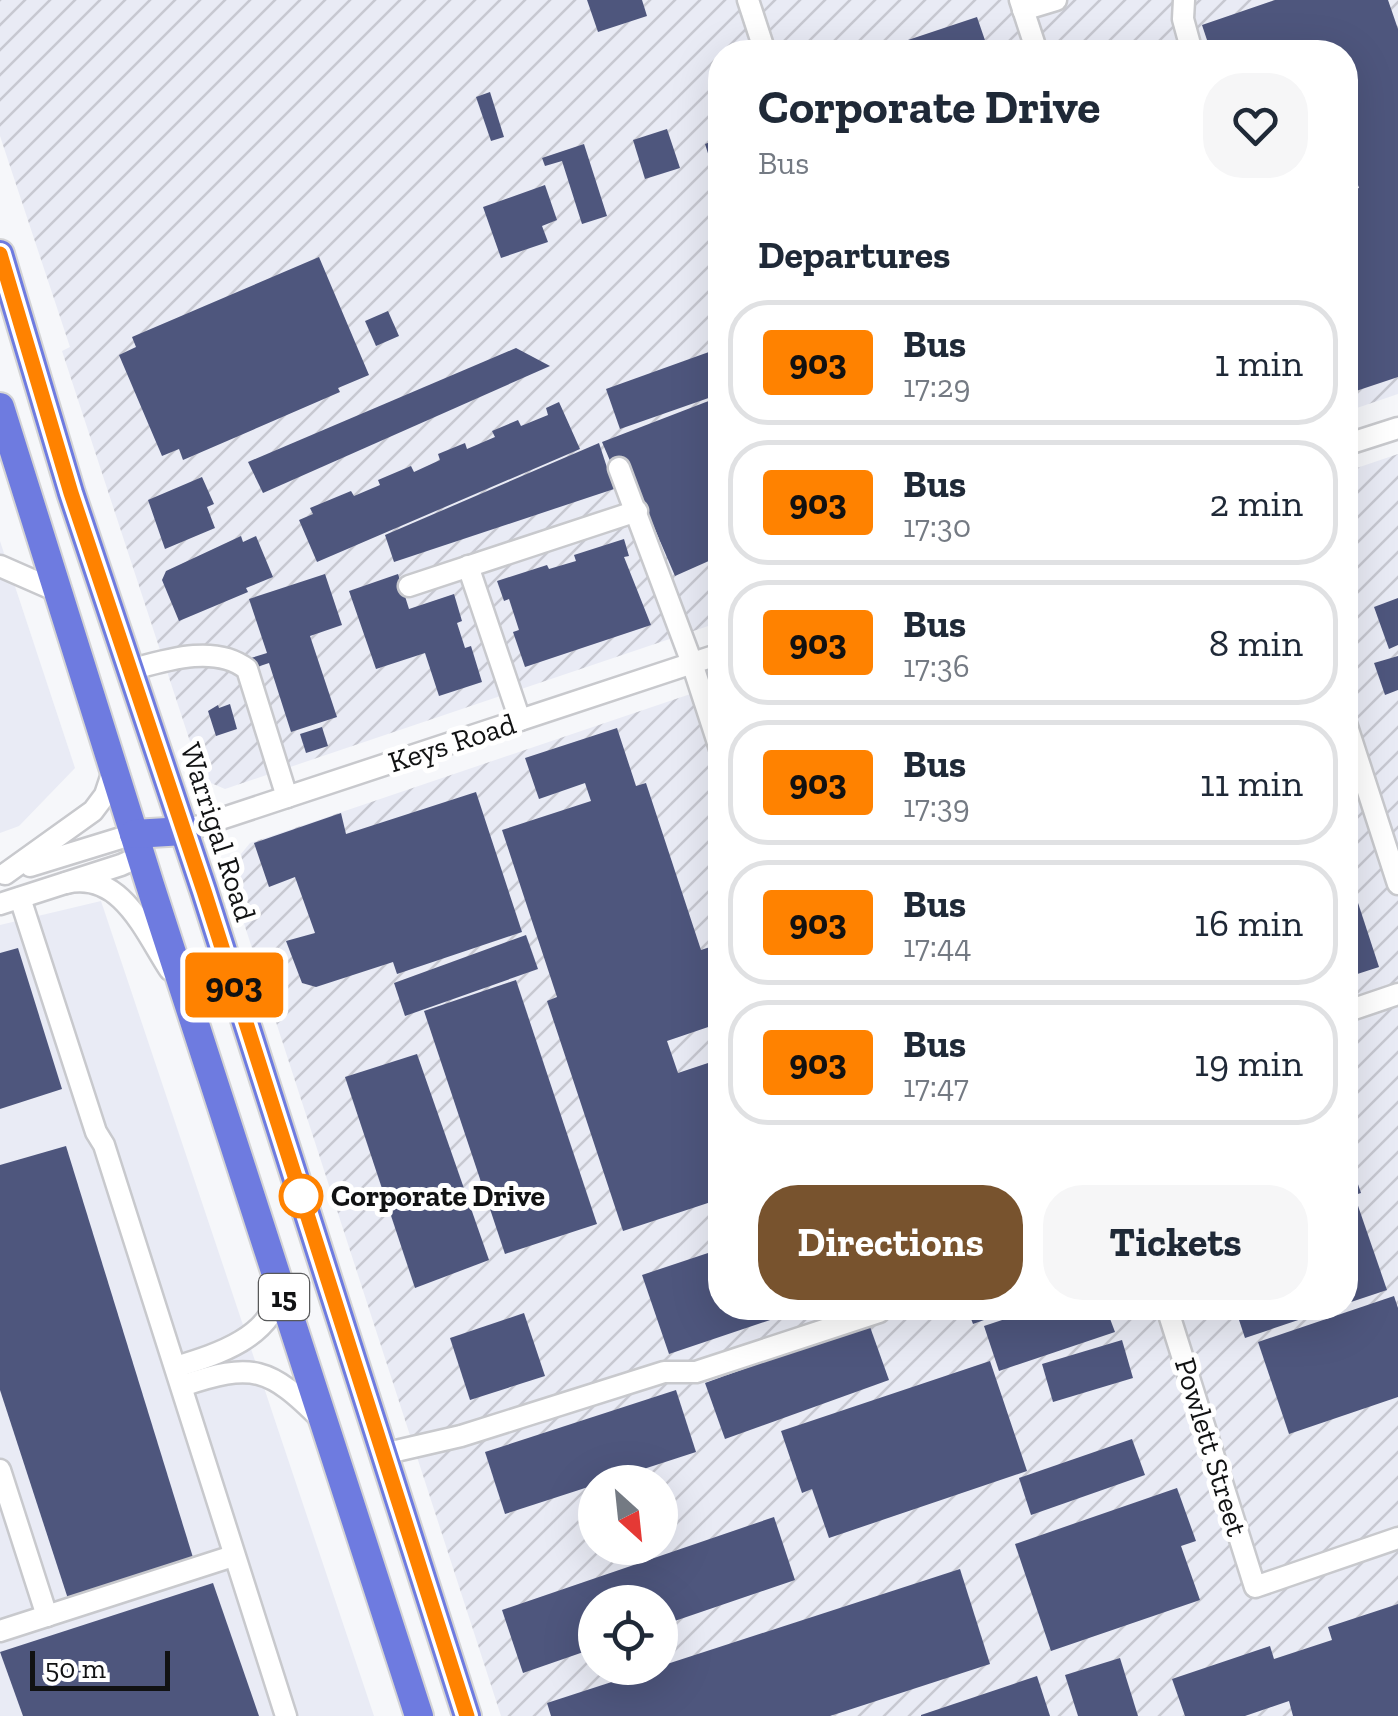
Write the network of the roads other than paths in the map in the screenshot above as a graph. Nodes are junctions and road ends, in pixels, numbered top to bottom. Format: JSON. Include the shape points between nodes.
{"nodes":[{"id":1,"x":748,"y":0,"type":"edge"},
{"id":2,"x":1056,"y":0,"type":"edge"},
{"id":3,"x":1180,"y":1,"type":"edge"},
{"id":4,"x":1022,"y":5,"type":"edge"},
{"id":5,"x":761,"y":40,"type":"edge"},
{"id":6,"x":1033,"y":40,"type":"edge"},
{"id":7,"x":1188,"y":40,"type":"edge"},
{"id":8,"x":0,"y":254,"type":"edge"},
{"id":9,"x":5,"y":291,"type":"edge"},
{"id":10,"x":0,"y":408,"type":"edge"},
{"id":11,"x":1398,"y":428,"type":"edge"},
{"id":12,"x":1358,"y":441,"type":"edge"},
{"id":13,"x":619,"y":468,"type":"dead end"},
{"id":14,"x":637,"y":510,"type":"junction"},
{"id":15,"x":0,"y":566,"type":"edge"},
{"id":16,"x":468,"y":566,"type":"junction"},
{"id":17,"x":409,"y":586,"type":"dead end"},
{"id":18,"x":57,"y":591,"type":"junction"},
{"id":19,"x":708,"y":658,"type":"edge"},
{"id":20,"x":692,"y":663,"type":"junction"},
{"id":21,"x":130,"y":670,"type":"junction"},
{"id":22,"x":708,"y":712,"type":"edge"},
{"id":23,"x":520,"y":720,"type":"junction"},
{"id":24,"x":1358,"y":760,"type":"edge"},
{"id":25,"x":114,"y":768,"type":"junction"},
{"id":26,"x":287,"y":797,"type":"junction"},
{"id":27,"x":184,"y":831,"type":"junction"},
{"id":28,"x":137,"y":845,"type":"junction"},
{"id":29,"x":2,"y":870,"type":"edge"},
{"id":30,"x":66,"y":883,"type":"junction"},
{"id":31,"x":1398,"y":884,"type":"edge"},
{"id":32,"x":10,"y":901,"type":"edge"},
{"id":33,"x":185,"y":992,"type":"junction"},
{"id":34,"x":1398,"y":994,"type":"edge"},
{"id":35,"x":1358,"y":1008,"type":"edge"},
{"id":36,"x":282,"y":1289,"type":"junction"},
{"id":37,"x":855,"y":1320,"type":"edge"},
{"id":38,"x":1171,"y":1320,"type":"edge"},
{"id":39,"x":179,"y":1377,"type":"junction"},
{"id":40,"x":323,"y":1421,"type":"junction"},
{"id":41,"x":383,"y":1454,"type":"junction"},
{"id":42,"x":0,"y":1470,"type":"edge"},
{"id":43,"x":1398,"y":1538,"type":"edge"},
{"id":44,"x":233,"y":1556,"type":"junction"},
{"id":45,"x":47,"y":1616,"type":"junction"},
{"id":46,"x":437,"y":1622,"type":"junction"},
{"id":47,"x":0,"y":1631,"type":"edge"},
{"id":48,"x":393,"y":1637,"type":"junction"},
{"id":49,"x":286,"y":1716,"type":"edge"},
{"id":50,"x":419,"y":1716,"type":"edge"},
{"id":51,"x":467,"y":1716,"type":"edge"}],
"edges":[{"from":1,"to":5,"type":"street"},
{"from":2,"to":4,"type":"street"},
{"from":3,"to":7,"type":"street"},
{"from":4,"to":6,"type":"street"},
{"from":8,"to":9,"type":"highway","name":"Warrigal Road","number":"15"},
{"from":9,"to":21,"type":"highway","name":"Warrigal Road","number":"15"},
{"from":10,"to":18,"type":"highway","number":"15"},
{"from":11,"to":12,"type":"street"},
{"from":13,"to":14,"type":"street"},
{"from":14,"to":16,"type":"street"},
{"from":14,"to":20,"type":"street"},
{"from":15,"to":18,"type":"street"},
{"from":16,"to":17,"type":"street"},
{"from":16,"to":23,"type":"street"},
{"from":18,"to":25,"type":"highway","number":"15"},
{"from":19,"to":20,"type":"street","name":"Keys Road"},
{"from":20,"to":22,"type":"street"},
{"from":20,"to":23,"type":"street","name":"Keys Road"},
{"from":21,"to":26,"type":"street","via":[[179,656],[238,662],[247,669]]},
{"from":21,"to":27,"type":"highway","name":"Warrigal Road","number":"15"},
{"from":23,"to":26,"type":"street","name":"Keys Road"},
{"from":24,"to":31,"type":"street"},
{"from":25,"to":28,"type":"highway","number":"15"},
{"from":25,"to":29,"type":"street","via":[[94,811]]},
{"from":26,"to":27,"type":"street","name":"Keys Road"},
{"from":27,"to":28,"type":"highway"},
{"from":27,"to":41,"type":"highway","name":"Warrigal Road","number":"15"},
{"from":28,"to":29,"type":"street"},
{"from":28,"to":30,"type":"street"},
{"from":28,"to":33,"type":"highway","number":"15"},
{"from":30,"to":32,"type":"street"},
{"from":30,"to":33,"type":"street","via":[[94,881],[116,892]]},
{"from":32,"to":39,"type":"street"},
{"from":33,"to":36,"type":"highway","number":"15"},
{"from":34,"to":35,"type":"street"},
{"from":36,"to":39,"type":"street","via":[[270,1316],[252,1332]]},
{"from":36,"to":40,"type":"highway","number":"15"},
{"from":37,"to":41,"type":"street","via":[[696,1372],[664,1372]]},
{"from":38,"to":43,"type":"street","name":"Powlett Street","via":[[1255,1587]]},
{"from":39,"to":40,"type":"street","via":[[264,1375],[286,1384]]},
{"from":39,"to":44,"type":"street"},
{"from":40,"to":48,"type":"highway","number":"15"},
{"from":41,"to":46,"type":"highway","name":"Warrigal Road","number":"15"},
{"from":42,"to":45,"type":"street"},
{"from":44,"to":45,"type":"street"},
{"from":44,"to":49,"type":"street"},
{"from":45,"to":47,"type":"street"},
{"from":46,"to":48,"type":"highway"},
{"from":46,"to":51,"type":"highway","name":"Warrigal Road","number":"15"},
{"from":48,"to":50,"type":"highway","number":"15"}]}
